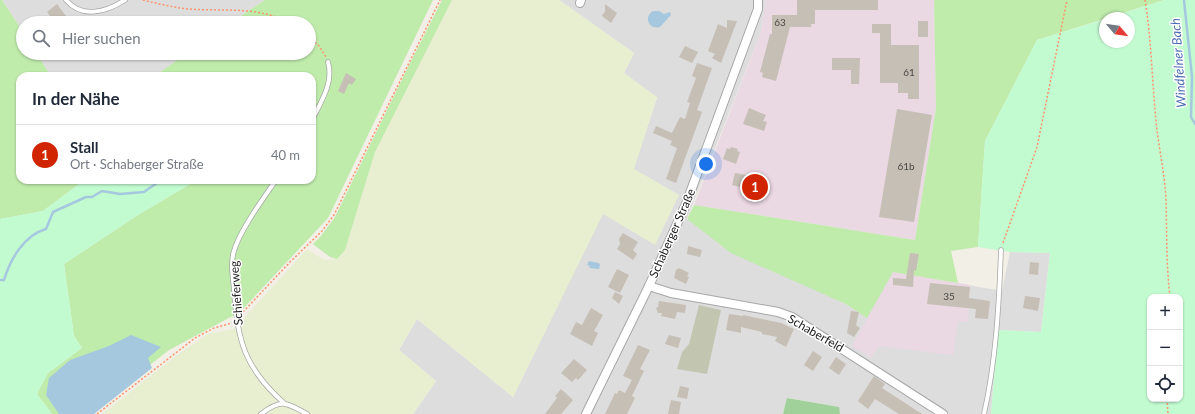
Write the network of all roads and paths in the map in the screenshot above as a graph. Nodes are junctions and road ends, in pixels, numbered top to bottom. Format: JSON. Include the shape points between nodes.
{"nodes":[{"id":1,"x":66,"y":0,"type":"edge"},
{"id":2,"x":125,"y":0,"type":"edge"},
{"id":3,"x":144,"y":0,"type":"edge"},
{"id":4,"x":440,"y":0,"type":"edge"},
{"id":5,"x":758,"y":0,"type":"edge"},
{"id":6,"x":1067,"y":0,"type":"edge"},
{"id":7,"x":1145,"y":0,"type":"edge"},
{"id":8,"x":276,"y":16,"type":"edge"},
{"id":9,"x":316,"y":44,"type":"edge"},
{"id":10,"x":328,"y":62,"type":"joint"},
{"id":11,"x":316,"y":111,"type":"edge"},
{"id":12,"x":274,"y":184,"type":"edge"},
{"id":13,"x":1001,"y":250,"type":"joint"},
{"id":14,"x":649,"y":286,"type":"junction"},
{"id":15,"x":1170,"y":294,"type":"edge"},
{"id":16,"x":236,"y":322,"type":"junction"},
{"id":17,"x":1167,"y":402,"type":"edge"},
{"id":18,"x":284,"y":403,"type":"junction"},
{"id":19,"x":97,"y":414,"type":"edge"},
{"id":20,"x":260,"y":414,"type":"edge"},
{"id":21,"x":306,"y":414,"type":"edge"},
{"id":22,"x":586,"y":414,"type":"edge"},
{"id":23,"x":943,"y":414,"type":"edge"},
{"id":24,"x":984,"y":414,"type":"edge"},
{"id":25,"x":1168,"y":414,"type":"edge"}],
"edges":[{"from":1,"to":2,"type":"lane","via":[[80,11],[92,12]]},
{"from":3,"to":8,"type":"path","via":[[180,8],[221,9]]},
{"from":4,"to":16,"type":"path","via":[[334,215]]},
{"from":5,"to":14,"type":"street","name":"Schaberger Straße","via":[[758,10],[686,204]]},
{"from":6,"to":13,"type":"path","via":[[1037,147]]},
{"from":7,"to":15,"type":"path","via":[[1153,57],[1157,131],[1165,180],[1166,261]]},
{"from":9,"to":10,"type":"path"},
{"from":10,"to":11,"type":"lane","via":[[328,85]]},
{"from":12,"to":16,"type":"lane","name":"Schieferweg","via":[[234,252],[232,266]]},
{"from":13,"to":24,"type":"lane","via":[[996,327]]},
{"from":14,"to":22,"type":"street","name":"Schaberger Straße"},
{"from":14,"to":23,"type":"street","name":"Schaberfeld","via":[[671,294],[778,312],[792,317]]},
{"from":16,"to":18,"type":"lane","name":"Schieferweg","via":[[241,342],[254,370]]},
{"from":16,"to":19,"type":"path","via":[[214,328],[195,338]]},
{"from":17,"to":25,"type":"path"},
{"from":18,"to":20,"type":"lane"},
{"from":18,"to":21,"type":"lane","name":"Schieferweg"}]}
